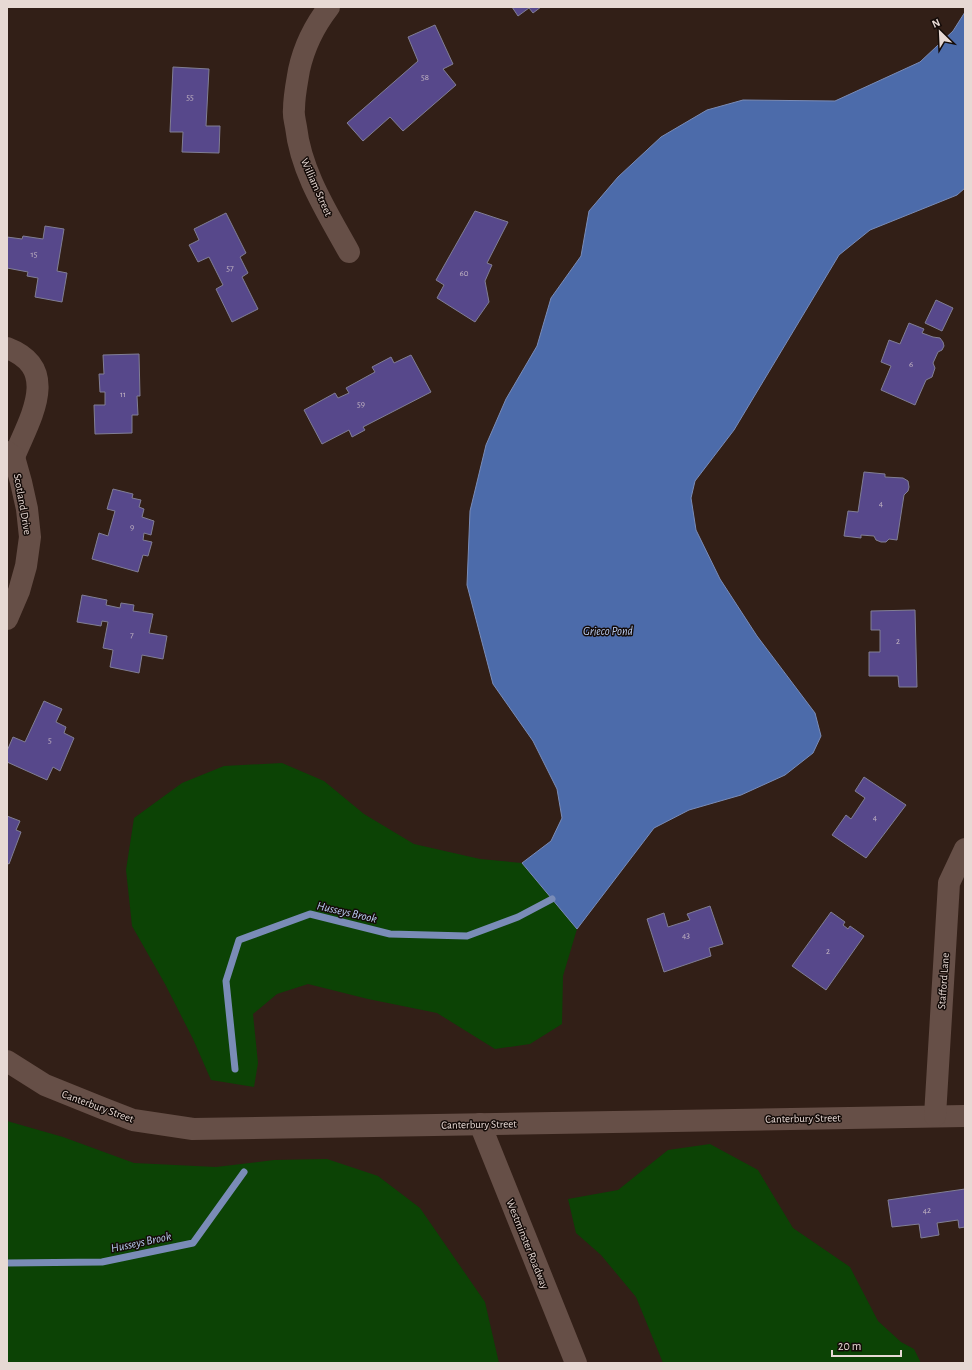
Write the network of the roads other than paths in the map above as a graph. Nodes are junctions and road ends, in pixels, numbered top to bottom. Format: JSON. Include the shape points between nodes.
{"nodes":[{"id":1,"x":329,"y":7,"type":"edge"},
{"id":2,"x":349,"y":252,"type":"dead end"},
{"id":3,"x":7,"y":348,"type":"edge"},
{"id":4,"x":10,"y":455,"type":"edge"},
{"id":5,"x":7,"y":619,"type":"edge"},
{"id":6,"x":965,"y":849,"type":"edge"},
{"id":7,"x":7,"y":1061,"type":"edge"},
{"id":8,"x":935,"y":1116,"type":"junction"},
{"id":9,"x":965,"y":1116,"type":"edge"},
{"id":10,"x":480,"y":1124,"type":"junction"},
{"id":11,"x":576,"y":1363,"type":"edge"}],
"edges":[{"from":1,"to":2,"type":"street","name":"William Street","via":[[311,36],[302,58],[294,110],[297,138],[305,167]]},
{"from":3,"to":4,"type":"street","name":"Scotland Drive","via":[[23,356],[30,363],[38,380],[35,403]]},
{"from":4,"to":5,"type":"street","name":"Scotland Drive","via":[[23,489],[30,537],[19,591]]},
{"from":6,"to":8,"type":"street","name":"Stafford Lane","via":[[949,883]]},
{"from":7,"to":10,"type":"street","name":"Canterbury Street","via":[[45,1085],[73,1097],[133,1120],[168,1126],[224,1129]]},
{"from":8,"to":9,"type":"street","name":"Canterbury Street"},
{"from":8,"to":10,"type":"street","name":"Canterbury Street"},
{"from":10,"to":11,"type":"street","name":"Westminster Roadway"}]}
